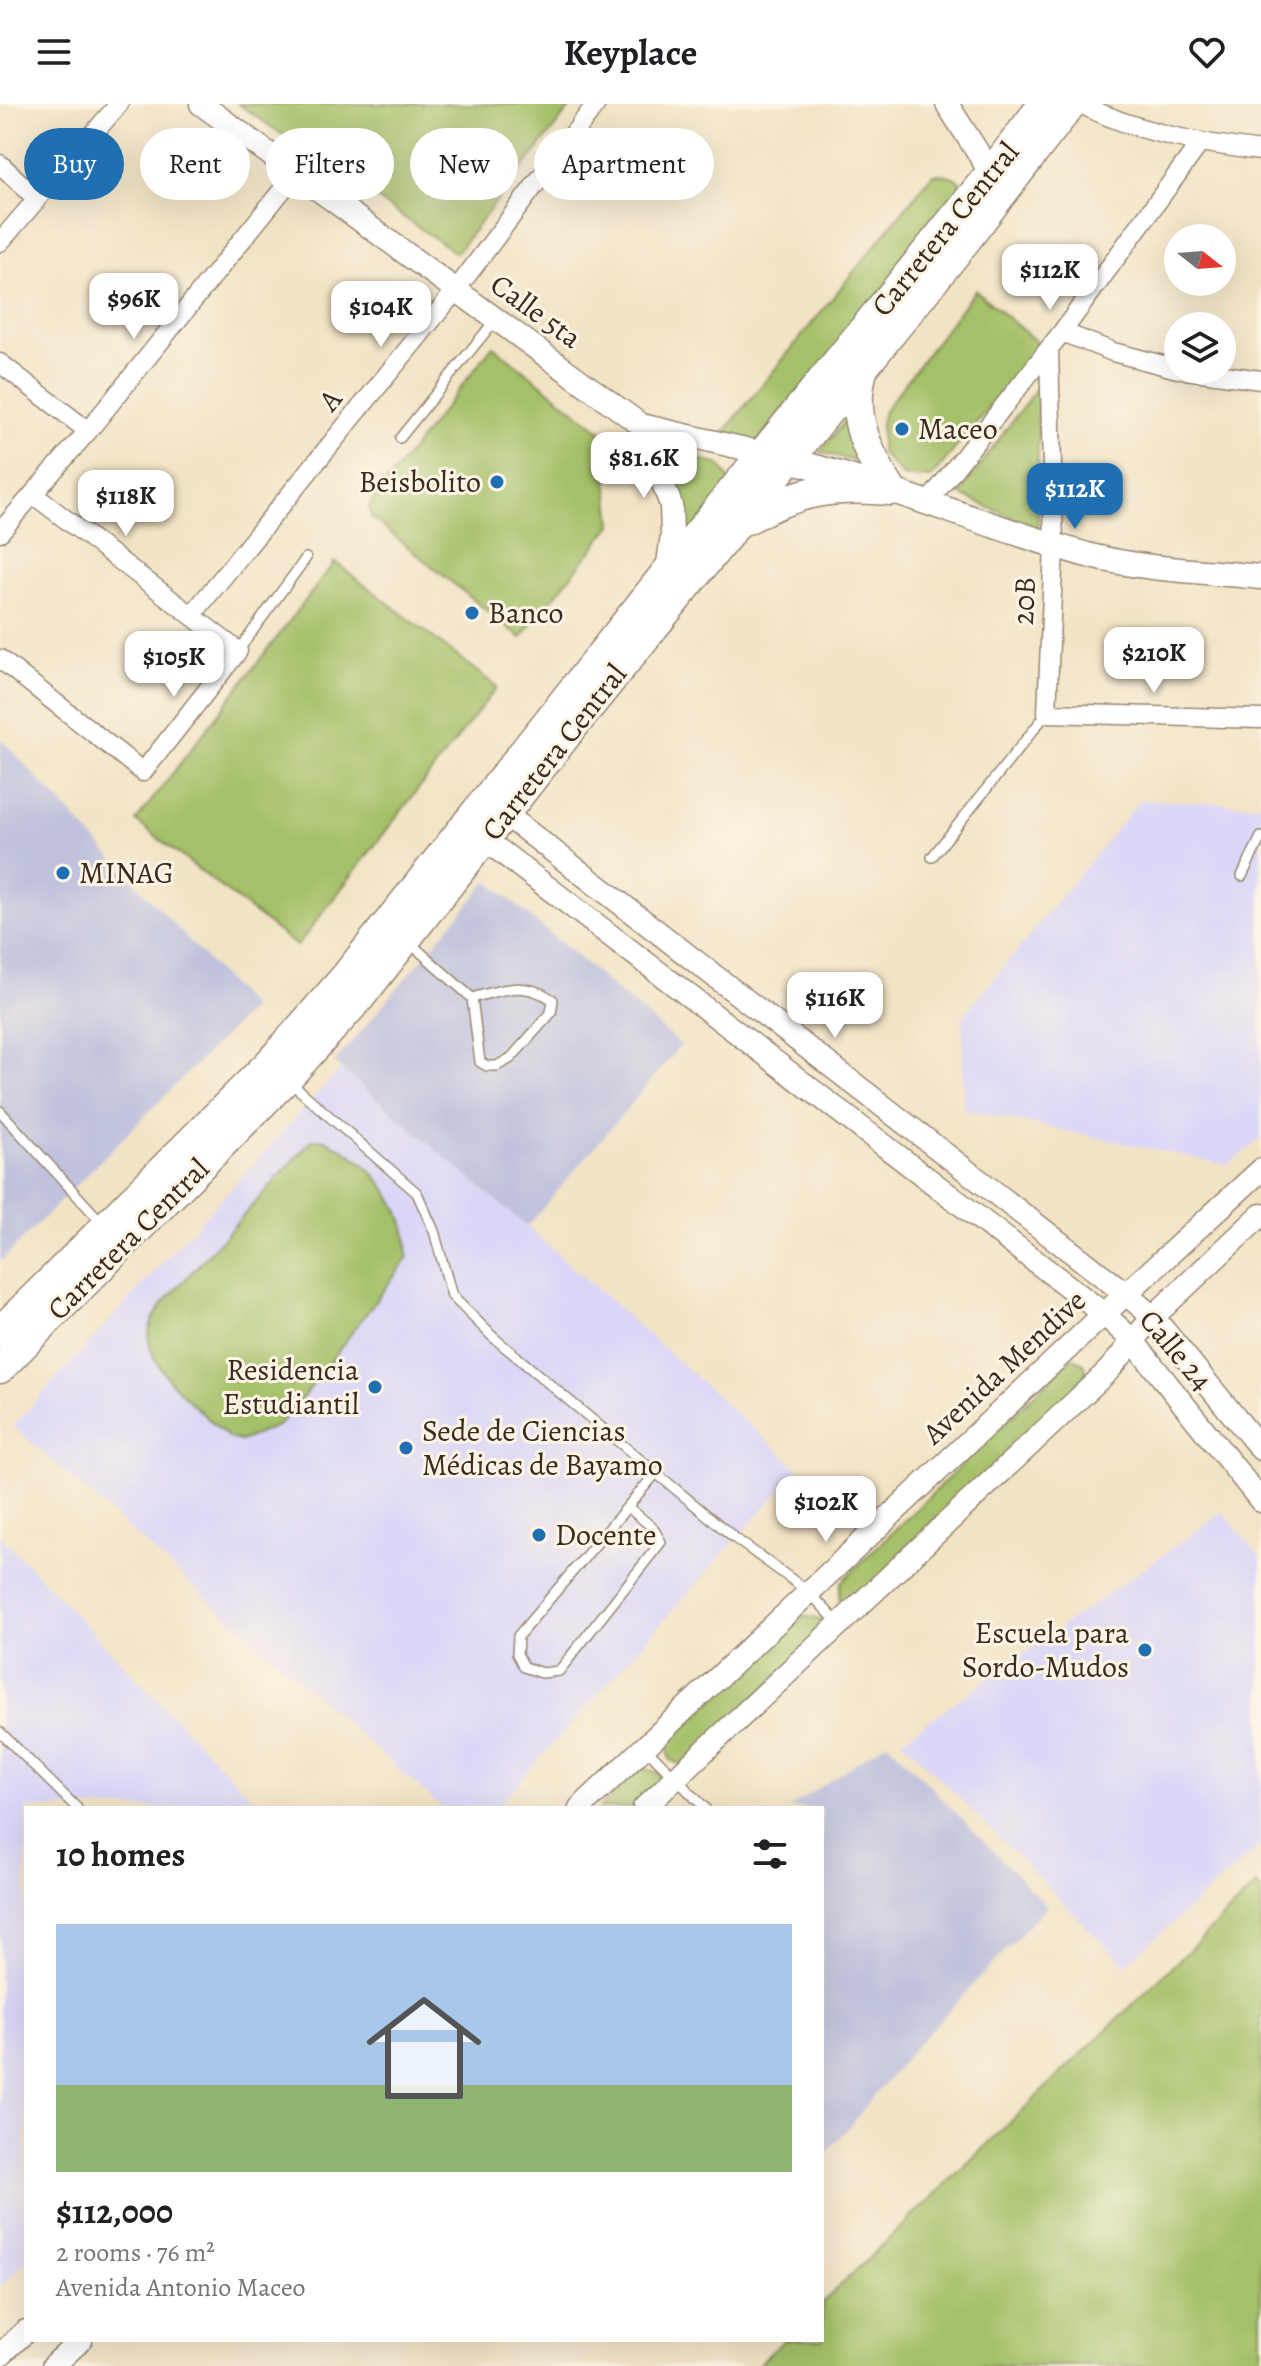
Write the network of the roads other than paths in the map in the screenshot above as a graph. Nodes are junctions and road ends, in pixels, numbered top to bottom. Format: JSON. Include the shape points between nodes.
{"nodes":[{"id":1,"x":119,"y":104,"type":"edge"},
{"id":2,"x":201,"y":104,"type":"edge"},
{"id":3,"x":596,"y":104,"type":"edge"},
{"id":4,"x":947,"y":104,"type":"edge"},
{"id":5,"x":1044,"y":104,"type":"edge"},
{"id":6,"x":1071,"y":104,"type":"edge"},
{"id":7,"x":1081,"y":104,"type":"edge"},
{"id":8,"x":98,"y":128,"type":"edge"},
{"id":9,"x":1200,"y":143,"type":"junction"},
{"id":10,"x":266,"y":151,"type":"edge"},
{"id":11,"x":1261,"y":151,"type":"edge"},
{"id":12,"x":0,"y":164,"type":"edge"},
{"id":13,"x":997,"y":182,"type":"junction"},
{"id":14,"x":24,"y":187,"type":"edge"},
{"id":15,"x":36,"y":200,"type":"edge"},
{"id":16,"x":274,"y":200,"type":"edge"},
{"id":17,"x":333,"y":200,"type":"edge"},
{"id":18,"x":0,"y":242,"type":"edge"},
{"id":19,"x":456,"y":290,"type":"junction"},
{"id":20,"x":496,"y":319,"type":"junction"},
{"id":21,"x":1062,"y":332,"type":"junction"},
{"id":22,"x":1049,"y":349,"type":"junction"},
{"id":23,"x":0,"y":363,"type":"edge"},
{"id":24,"x":865,"y":363,"type":"junction"},
{"id":25,"x":1164,"y":365,"type":"edge"},
{"id":26,"x":1236,"y":377,"type":"edge"},
{"id":27,"x":1261,"y":380,"type":"edge"},
{"id":28,"x":641,"y":425,"type":"junction"},
{"id":29,"x":88,"y":431,"type":"junction"},
{"id":30,"x":400,"y":438,"type":"dead end"},
{"id":31,"x":776,"y":456,"type":"junction"},
{"id":32,"x":891,"y":490,"type":"junction"},
{"id":33,"x":34,"y":495,"type":"junction"},
{"id":34,"x":929,"y":501,"type":"junction"},
{"id":35,"x":0,"y":532,"type":"edge"},
{"id":36,"x":727,"y":535,"type":"junction"},
{"id":37,"x":1054,"y":545,"type":"junction"},
{"id":38,"x":306,"y":558,"type":"dead end"},
{"id":39,"x":666,"y":573,"type":"junction"},
{"id":40,"x":1261,"y":577,"type":"edge"},
{"id":41,"x":192,"y":615,"type":"junction"},
{"id":42,"x":238,"y":651,"type":"junction"},
{"id":43,"x":0,"y":659,"type":"edge"},
{"id":44,"x":1047,"y":713,"type":"junction"},
{"id":45,"x":1261,"y":719,"type":"edge"},
{"id":46,"x":496,"y":807,"type":"junction"},
{"id":47,"x":476,"y":832,"type":"junction"},
{"id":48,"x":1261,"y":837,"type":"edge"},
{"id":49,"x":932,"y":857,"type":"dead end"},
{"id":50,"x":1242,"y":876,"type":"dead end"},
{"id":51,"x":406,"y":940,"type":"junction"},
{"id":52,"x":472,"y":998,"type":"junction"},
{"id":53,"x":278,"y":1071,"type":"junction"},
{"id":54,"x":0,"y":1111,"type":"edge"},
{"id":55,"x":1261,"y":1170,"type":"edge"},
{"id":56,"x":1261,"y":1215,"type":"edge"},
{"id":57,"x":115,"y":1235,"type":"junction"},
{"id":58,"x":1126,"y":1294,"type":"junction"},
{"id":59,"x":1104,"y":1314,"type":"junction"},
{"id":60,"x":1153,"y":1317,"type":"junction"},
{"id":61,"x":0,"y":1332,"type":"edge"},
{"id":62,"x":1133,"y":1341,"type":"junction"},
{"id":63,"x":0,"y":1368,"type":"edge"},
{"id":64,"x":1261,"y":1449,"type":"edge"},
{"id":65,"x":656,"y":1473,"type":"junction"},
{"id":66,"x":1261,"y":1501,"type":"edge"},
{"id":67,"x":628,"y":1507,"type":"junction"},
{"id":68,"x":809,"y":1592,"type":"junction"},
{"id":69,"x":839,"y":1624,"type":"junction"},
{"id":70,"x":0,"y":1732,"type":"edge"},
{"id":71,"x":645,"y":1747,"type":"junction"},
{"id":72,"x":676,"y":1778,"type":"junction"},
{"id":73,"x":75,"y":1806,"type":"edge"},
{"id":74,"x":582,"y":1806,"type":"edge"},
{"id":75,"x":646,"y":1806,"type":"edge"},
{"id":76,"x":703,"y":1806,"type":"edge"},
{"id":77,"x":24,"y":2333,"type":"edge"},
{"id":78,"x":79,"y":2342,"type":"edge"},
{"id":79,"x":0,"y":2355,"type":"edge"},
{"id":80,"x":53,"y":2366,"type":"edge"}],
"edges":[{"from":1,"to":8,"type":"street"},
{"from":2,"to":10,"type":"street","name":"Calle 5ta"},
{"from":3,"to":19,"type":"street","name":"A"},
{"from":4,"to":13,"type":"street"},
{"from":5,"to":13,"type":"highway","name":"Carretera Central"},
{"from":6,"to":13,"type":"highway","name":"Carretera Central"},
{"from":7,"to":9,"type":"street","via":[[1117,121]]},
{"from":9,"to":11,"type":"street"},
{"from":9,"to":21,"type":"street"},
{"from":12,"to":14,"type":"street"},
{"from":13,"to":24,"type":"highway","name":"Carretera Central"},
{"from":13,"to":31,"type":"highway","name":"Carretera Central"},
{"from":15,"to":18,"type":"street"},
{"from":16,"to":29,"type":"street"},
{"from":17,"to":19,"type":"street","name":"Calle 5ta"},
{"from":19,"to":20,"type":"street","name":"Calle 5ta"},
{"from":19,"to":41,"type":"street","name":"A"},
{"from":20,"to":28,"type":"street","name":"Calle 5ta"},
{"from":20,"to":30,"type":"lane"},
{"from":21,"to":22,"type":"street"},
{"from":21,"to":25,"type":"street"},
{"from":22,"to":34,"type":"street"},
{"from":22,"to":37,"type":"street","name":"20B"},
{"from":23,"to":29,"type":"street"},
{"from":24,"to":31,"type":"highway","name":"Carretera Central"},
{"from":24,"to":32,"type":"highway","via":[[856,397],[862,433]]},
{"from":26,"to":27,"type":"street"},
{"from":28,"to":31,"type":"street"},
{"from":28,"to":39,"type":"street","via":[[671,505]]},
{"from":29,"to":33,"type":"street"},
{"from":31,"to":32,"type":"main road"},
{"from":31,"to":36,"type":"highway","name":"Carretera Central"},
{"from":31,"to":39,"type":"highway","name":"Carretera Central"},
{"from":32,"to":34,"type":"main road"},
{"from":32,"to":36,"type":"highway","via":[[850,486],[813,491],[769,507]]},
{"from":33,"to":35,"type":"street"},
{"from":33,"to":41,"type":"street"},
{"from":34,"to":37,"type":"main road"},
{"from":36,"to":46,"type":"highway","name":"Carretera Central"},
{"from":37,"to":40,"type":"main road","via":[[1132,564]]},
{"from":37,"to":44,"type":"street","name":"20B"},
{"from":38,"to":42,"type":"lane"},
{"from":39,"to":46,"type":"highway","name":"Carretera Central"},
{"from":41,"to":42,"type":"street"},
{"from":42,"to":43,"type":"street","via":[[143,772]]},
{"from":44,"to":45,"type":"street"},
{"from":44,"to":49,"type":"lane"},
{"from":46,"to":47,"type":"highway","name":"Carretera Central"},
{"from":46,"to":58,"type":"street","name":"Calle 24"},
{"from":47,"to":51,"type":"highway","name":"Carretera Central"},
{"from":47,"to":53,"type":"highway","name":"Carretera Central","via":[[343,980]]},
{"from":47,"to":59,"type":"street","name":"Calle 24"},
{"from":48,"to":50,"type":"lane"},
{"from":51,"to":52,"type":"lane"},
{"from":51,"to":53,"type":"highway","name":"Carretera Central","via":[[360,997]]},
{"from":52,"to":52,"type":"lane","via":[[480,1062],[487,1066],[511,1058],[551,1013],[553,1000],[517,987]]},
{"from":53,"to":57,"type":"highway","name":"Carretera Central"},
{"from":53,"to":65,"type":"lane","via":[[417,1193],[452,1296],[493,1337]]},
{"from":54,"to":57,"type":"lane"},
{"from":55,"to":58,"type":"street","name":"Avenida Mendive"},
{"from":56,"to":60,"type":"street"},
{"from":57,"to":61,"type":"highway","name":"Carretera Central"},
{"from":57,"to":63,"type":"highway","name":"Carretera Central"},
{"from":58,"to":59,"type":"street","name":"Avenida Mendive"},
{"from":58,"to":60,"type":"street","name":"Calle 24"},
{"from":59,"to":62,"type":"street","name":"Calle 24"},
{"from":59,"to":68,"type":"street","name":"Avenida Mendive"},
{"from":60,"to":62,"type":"street"},
{"from":60,"to":64,"type":"street","name":"Calle 24"},
{"from":62,"to":66,"type":"street","name":"Calle 24"},
{"from":62,"to":69,"type":"street","via":[[1109,1370]]},
{"from":65,"to":67,"type":"lane"},
{"from":65,"to":68,"type":"lane"},
{"from":67,"to":67,"type":"lane","via":[[518,1636],[517,1654],[524,1667],[559,1671],[661,1542]]},
{"from":68,"to":69,"type":"lane"},
{"from":68,"to":71,"type":"street","name":"Avenida Mendive"},
{"from":69,"to":72,"type":"street"},
{"from":70,"to":73,"type":"lane"},
{"from":71,"to":72,"type":"lane"},
{"from":71,"to":74,"type":"street","name":"Avenida Mendive"},
{"from":72,"to":75,"type":"street"},
{"from":72,"to":76,"type":"lane"},
{"from":77,"to":79,"type":"street"},
{"from":78,"to":80,"type":"street"}]}
